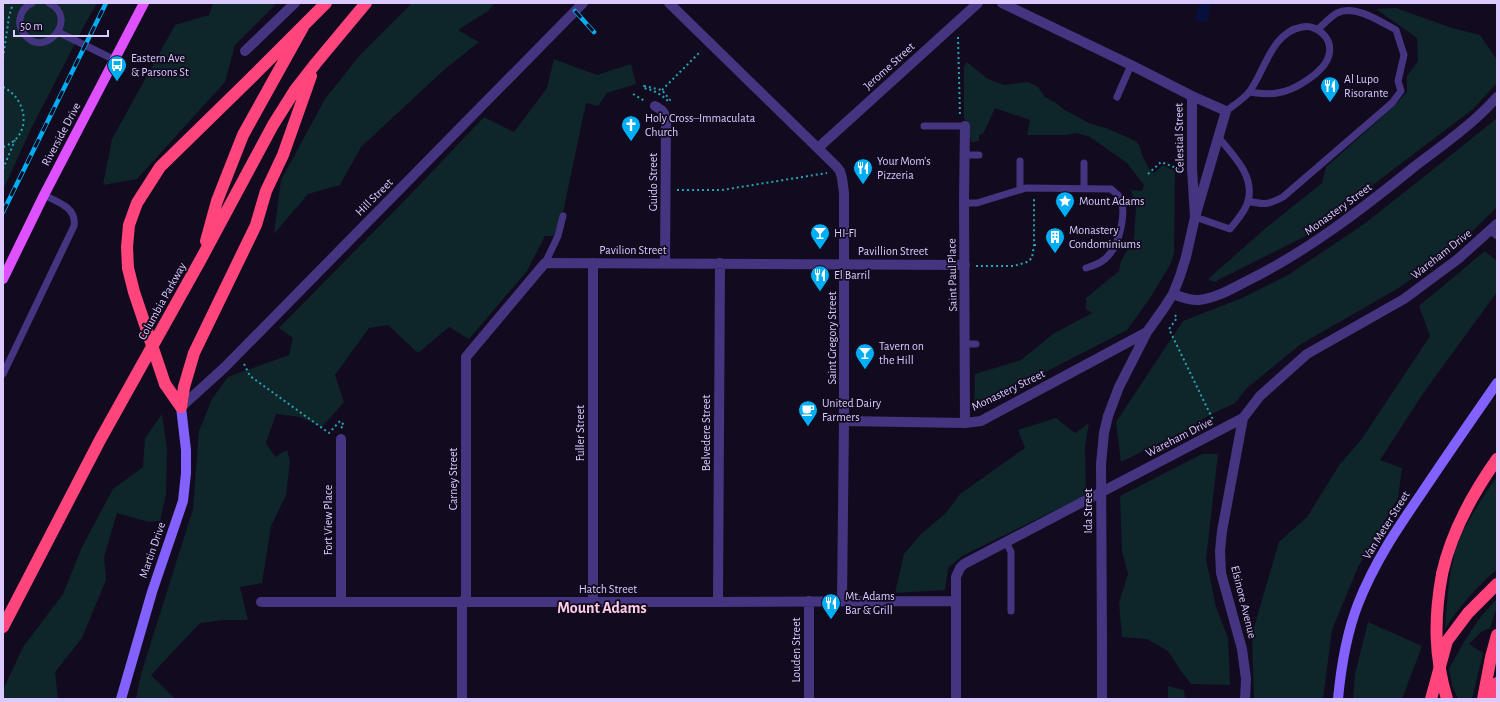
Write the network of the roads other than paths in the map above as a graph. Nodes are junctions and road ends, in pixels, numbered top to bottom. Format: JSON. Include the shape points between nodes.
{"nodes":[{"id":1,"x":32,"y":3,"type":"edge"},
{"id":2,"x":49,"y":3,"type":"edge"},
{"id":3,"x":144,"y":3,"type":"edge"},
{"id":4,"x":295,"y":3,"type":"edge"},
{"id":5,"x":326,"y":3,"type":"edge"},
{"id":6,"x":366,"y":3,"type":"edge"},
{"id":7,"x":583,"y":3,"type":"edge"},
{"id":8,"x":669,"y":3,"type":"edge"},
{"id":9,"x":978,"y":3,"type":"edge"},
{"id":10,"x":1002,"y":3,"type":"edge"},
{"id":11,"x":303,"y":27,"type":"junction"},
{"id":12,"x":1318,"y":29,"type":"junction"},
{"id":13,"x":58,"y":32,"type":"junction"},
{"id":14,"x":245,"y":51,"type":"dead end"},
{"id":15,"x":114,"y":60,"type":"junction"},
{"id":16,"x":316,"y":63,"type":"junction"},
{"id":17,"x":1131,"y":65,"type":"junction"},
{"id":18,"x":1249,"y":92,"type":"junction"},
{"id":19,"x":1192,"y":96,"type":"junction"},
{"id":20,"x":1117,"y":97,"type":"dead end"},
{"id":21,"x":1497,"y":97,"type":"edge"},
{"id":22,"x":655,"y":106,"type":"road end"},
{"id":23,"x":1226,"y":111,"type":"junction"},
{"id":24,"x":924,"y":126,"type":"dead end"},
{"id":25,"x":965,"y":126,"type":"joint"},
{"id":26,"x":1219,"y":138,"type":"junction"},
{"id":27,"x":818,"y":148,"type":"junction"},
{"id":28,"x":965,"y":155,"type":"junction"},
{"id":29,"x":979,"y":155,"type":"dead end"},
{"id":30,"x":1020,"y":161,"type":"dead end"},
{"id":31,"x":1084,"y":163,"type":"dead end"},
{"id":32,"x":1084,"y":188,"type":"junction"},
{"id":33,"x":1020,"y":190,"type":"junction"},
{"id":34,"x":44,"y":195,"type":"junction"},
{"id":35,"x":1248,"y":201,"type":"junction"},
{"id":36,"x":964,"y":203,"type":"junction"},
{"id":37,"x":562,"y":216,"type":"dead end"},
{"id":38,"x":1194,"y":217,"type":"junction"},
{"id":39,"x":1495,"y":230,"type":"edge"},
{"id":40,"x":201,"y":259,"type":"junction"},
{"id":41,"x":545,"y":263,"type":"junction"},
{"id":42,"x":593,"y":263,"type":"junction"},
{"id":43,"x":720,"y":263,"type":"junction"},
{"id":44,"x":665,"y":264,"type":"junction"},
{"id":45,"x":845,"y":264,"type":"junction"},
{"id":46,"x":968,"y":265,"type":"junction"},
{"id":47,"x":1086,"y":268,"type":"dead end"},
{"id":48,"x":3,"y":279,"type":"edge"},
{"id":49,"x":1173,"y":294,"type":"junction"},
{"id":50,"x":1147,"y":332,"type":"junction"},
{"id":51,"x":966,"y":344,"type":"junction"},
{"id":52,"x":976,"y":344,"type":"dead end"},
{"id":53,"x":3,"y":374,"type":"edge"},
{"id":54,"x":1497,"y":384,"type":"edge"},
{"id":55,"x":181,"y":407,"type":"junction"},
{"id":56,"x":1243,"y":418,"type":"junction"},
{"id":57,"x":844,"y":421,"type":"junction"},
{"id":58,"x":965,"y":422,"type":"junction"},
{"id":59,"x":341,"y":439,"type":"dead end"},
{"id":60,"x":1497,"y":460,"type":"edge"},
{"id":61,"x":1006,"y":542,"type":"junction"},
{"id":62,"x":1497,"y":584,"type":"edge"},
{"id":63,"x":341,"y":601,"type":"junction"},
{"id":64,"x":464,"y":601,"type":"junction"},
{"id":65,"x":809,"y":601,"type":"junction"},
{"id":66,"x":842,"y":601,"type":"junction"},
{"id":67,"x":956,"y":601,"type":"junction"},
{"id":68,"x":261,"y":602,"type":"dead end"},
{"id":69,"x":593,"y":602,"type":"junction"},
{"id":70,"x":718,"y":602,"type":"junction"},
{"id":71,"x":1011,"y":611,"type":"dead end"},
{"id":72,"x":3,"y":627,"type":"edge"},
{"id":73,"x":1497,"y":635,"type":"edge"},
{"id":74,"x":1497,"y":684,"type":"edge"},
{"id":75,"x":121,"y":699,"type":"edge"},
{"id":76,"x":462,"y":699,"type":"edge"},
{"id":77,"x":809,"y":699,"type":"edge"},
{"id":78,"x":956,"y":699,"type":"edge"},
{"id":79,"x":1102,"y":699,"type":"edge"},
{"id":80,"x":1246,"y":699,"type":"edge"},
{"id":81,"x":1338,"y":699,"type":"edge"},
{"id":82,"x":1431,"y":699,"type":"edge"},
{"id":83,"x":1447,"y":699,"type":"edge"},
{"id":84,"x":1482,"y":699,"type":"edge"},
{"id":85,"x":1492,"y":699,"type":"edge"}],
"edges":[{"from":1,"to":13,"type":"lane","via":[[28,4],[20,15],[19,22],[26,37],[36,42],[48,41]]},
{"from":2,"to":13,"type":"lane","via":[[60,16]]},
{"from":3,"to":15,"type":"main road","name":"Riverside Drive"},
{"from":4,"to":14,"type":"street"},
{"from":5,"to":11,"type":"highway"},
{"from":6,"to":16,"type":"highway","name":"Columbia Parkway"},
{"from":7,"to":55,"type":"street","name":"Hill Street","via":[[233,358]]},
{"from":8,"to":27,"type":"street","name":"Saint Gregory Street"},
{"from":9,"to":27,"type":"street","name":"Jerome Street"},
{"from":10,"to":17,"type":"street","name":"Celestial Street"},
{"from":11,"to":40,"type":"highway","via":[[243,135],[217,201]]},
{"from":11,"to":55,"type":"highway","bridge":true,"via":[[160,167],[137,203],[129,225],[128,268],[134,292],[165,384]]},
{"from":12,"to":18,"type":"lane","via":[[1296,28],[1287,33],[1274,47]]},
{"from":12,"to":18,"type":"lane","via":[[1330,44],[1328,58],[1323,66],[1303,83],[1278,93]]},
{"from":12,"to":35,"type":"lane","via":[[1336,14],[1349,10],[1371,16],[1396,30],[1404,55],[1398,81],[1401,91],[1392,103],[1283,197],[1271,204]]},
{"from":13,"to":15,"type":"lane"},
{"from":15,"to":34,"type":"main road","name":"Riverside Drive"},
{"from":16,"to":40,"type":"highway","name":"Columbia Parkway","via":[[273,125]]},
{"from":16,"to":55,"type":"highway","via":[[283,155],[266,191],[256,225],[194,353]]},
{"from":17,"to":19,"type":"street","name":"Celestial Street"},
{"from":17,"to":20,"type":"lane"},
{"from":18,"to":23,"type":"lane"},
{"from":19,"to":23,"type":"street"},
{"from":19,"to":38,"type":"street","name":"Celestial Street"},
{"from":21,"to":49,"type":"street","name":"Monastery Street","via":[[1482,114],[1437,150],[1299,253],[1216,296],[1194,300]]},
{"from":22,"to":44,"type":"street","name":"Guido Street","via":[[666,115]]},
{"from":23,"to":26,"type":"street"},
{"from":24,"to":25,"type":"lane"},
{"from":25,"to":28,"type":"street","name":"Saint Paul Place"},
{"from":26,"to":35,"type":"lane","via":[[1245,172],[1248,179]]},
{"from":26,"to":38,"type":"street"},
{"from":27,"to":45,"type":"street","name":"Saint Gregory Street","via":[[840,171],[842,178]]},
{"from":28,"to":29,"type":"lane"},
{"from":28,"to":36,"type":"street","name":"Saint Paul Place"},
{"from":30,"to":33,"type":"lane"},
{"from":31,"to":32,"type":"lane"},
{"from":32,"to":33,"type":"lane"},
{"from":32,"to":47,"type":"lane","via":[[1111,189],[1119,196],[1122,211],[1120,236],[1113,248],[1097,265]]},
{"from":33,"to":36,"type":"lane","via":[[977,203]]},
{"from":34,"to":48,"type":"main road","name":"Riverside Drive"},
{"from":34,"to":53,"type":"lane","via":[[67,207],[74,216],[74,226]]},
{"from":35,"to":38,"type":"lane","via":[[1230,229]]},
{"from":36,"to":46,"type":"street","name":"Saint Paul Place"},
{"from":37,"to":41,"type":"lane","via":[[558,236]]},
{"from":38,"to":49,"type":"street","name":"Celestial Street","via":[[1186,257]]},
{"from":39,"to":56,"type":"street","name":"Wareham Drive","via":[[1404,299],[1307,354],[1260,396]]},
{"from":40,"to":72,"type":"highway","name":"Columbia Parkway","via":[[100,440]]},
{"from":41,"to":42,"type":"street","name":"Pavilion Street"},
{"from":41,"to":64,"type":"street","name":"Carney Street","via":[[466,357]]},
{"from":42,"to":44,"type":"street","name":"Pavilion Street"},
{"from":42,"to":69,"type":"street","name":"Fuller Street"},
{"from":43,"to":44,"type":"street","name":"Pavilion Street"},
{"from":43,"to":45,"type":"street","name":"Pavilion Street"},
{"from":43,"to":70,"type":"street","name":"Belvedere Street"},
{"from":45,"to":46,"type":"street","name":"Pavillion Street"},
{"from":45,"to":57,"type":"street","name":"Saint Gregory Street"},
{"from":46,"to":51,"type":"street","name":"Saint Paul Place"},
{"from":49,"to":50,"type":"street","name":"Celestial Street"},
{"from":50,"to":58,"type":"street","name":"Monastery Street","via":[[984,419]]},
{"from":50,"to":79,"type":"street","name":"Ida Street","bridge":true,"via":[[1118,387],[1104,433],[1101,464]]},
{"from":51,"to":52,"type":"lane"},
{"from":51,"to":58,"type":"street","name":"Saint Paul Place"},
{"from":54,"to":81,"type":"street","name":"Van Meter Street","via":[[1388,542],[1372,573],[1349,633],[1341,668]]},
{"from":55,"to":75,"type":"street","name":"Martin Drive","via":[[186,450],[183,501],[152,592]]},
{"from":56,"to":61,"type":"street","name":"Wareham Drive"},
{"from":56,"to":80,"type":"street","name":"Elsinore Avenue","via":[[1220,551],[1221,573],[1242,649]]},
{"from":57,"to":58,"type":"street","name":"Monastery Street"},
{"from":57,"to":66,"type":"street","name":"Saint Gregory Street"},
{"from":59,"to":63,"type":"street","name":"Fort View Place"},
{"from":60,"to":83,"type":"highway","bridge":true,"via":[[1472,499],[1445,559],[1437,600],[1436,630],[1440,671]]},
{"from":61,"to":67,"type":"street","name":"Wareham Drive","via":[[960,568],[956,577]]},
{"from":61,"to":71,"type":"lane","via":[[1011,552]]},
{"from":62,"to":82,"type":"highway","via":[[1468,613],[1447,641]]},
{"from":63,"to":64,"type":"street","name":"Hatch Street"},
{"from":63,"to":68,"type":"street","name":"Hatch Street"},
{"from":64,"to":69,"type":"street","name":"Hatch Street"},
{"from":64,"to":76,"type":"street","name":"Carney Street"},
{"from":65,"to":66,"type":"street","name":"Hatch Street"},
{"from":65,"to":70,"type":"street","name":"Hatch Street"},
{"from":65,"to":77,"type":"street","name":"Louden Street"},
{"from":66,"to":67,"type":"street","name":"Hatch Street"},
{"from":67,"to":78,"type":"street","name":"Wareham Drive"},
{"from":69,"to":70,"type":"street","name":"Hatch Street"},
{"from":73,"to":84,"type":"highway"},
{"from":74,"to":85,"type":"highway"}]}
